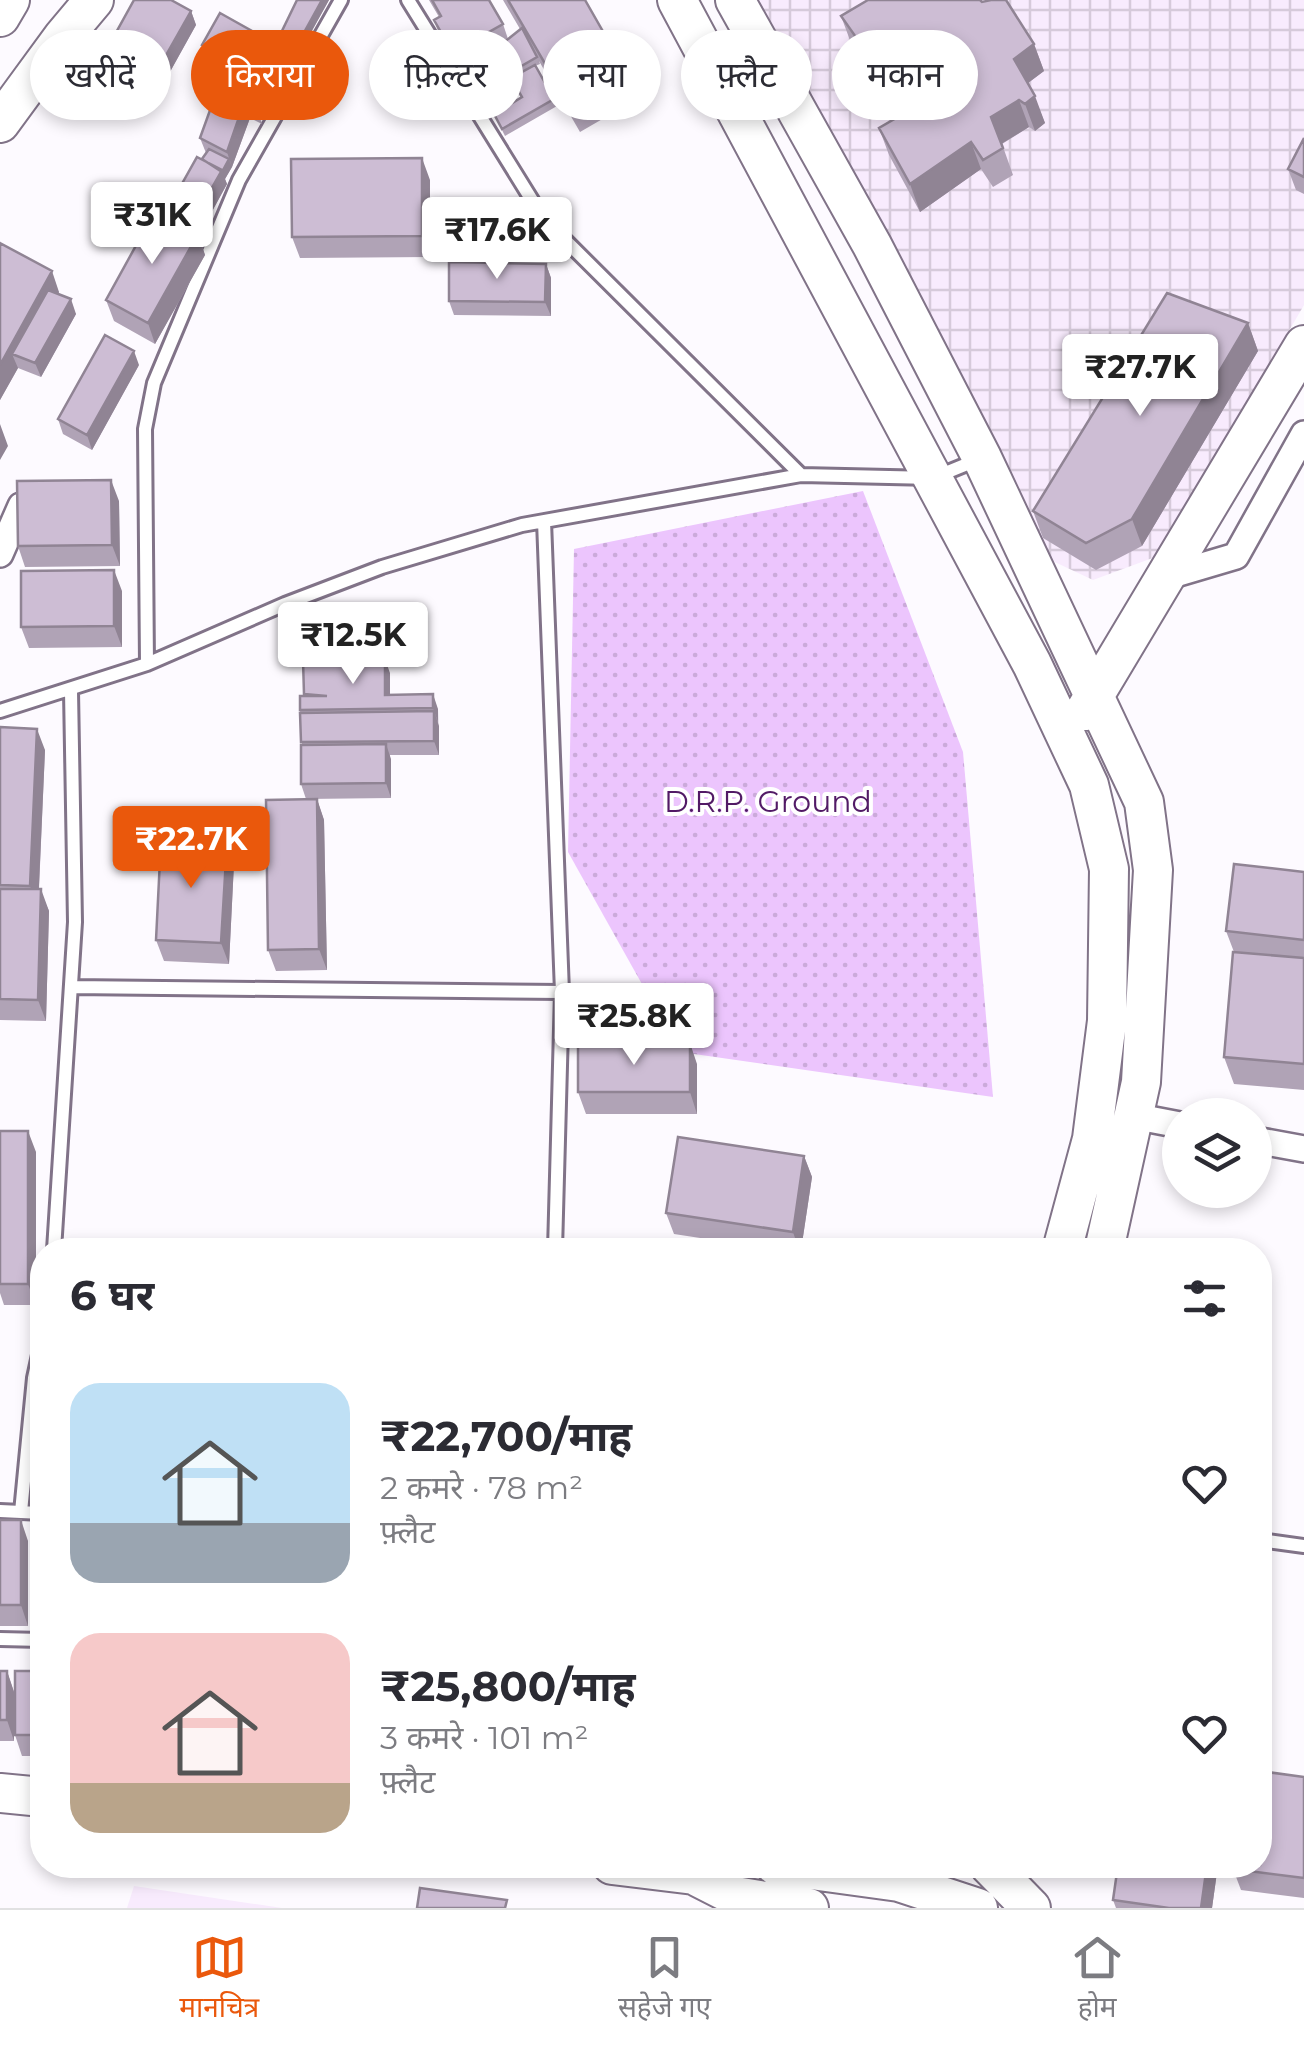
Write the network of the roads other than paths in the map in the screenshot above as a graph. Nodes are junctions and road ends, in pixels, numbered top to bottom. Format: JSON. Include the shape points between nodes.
{"nodes":[{"id":1,"x":10,"y":0,"type":"edge"},
{"id":2,"x":94,"y":0,"type":"edge"},
{"id":3,"x":341,"y":0,"type":"edge"},
{"id":4,"x":408,"y":0,"type":"edge"},
{"id":5,"x":676,"y":0,"type":"edge"},
{"id":6,"x":735,"y":0,"type":"edge"},
{"id":7,"x":0,"y":16,"type":"edge"},
{"id":8,"x":0,"y":123,"type":"edge"},
{"id":9,"x":1304,"y":345,"type":"edge"},
{"id":10,"x":1304,"y":434,"type":"edge"},
{"id":11,"x":982,"y":458,"type":"junction"},
{"id":12,"x":801,"y":475,"type":"junction"},
{"id":13,"x":933,"y":478,"type":"junction"},
{"id":14,"x":21,"y":506,"type":"edge"},
{"id":15,"x":544,"y":520,"type":"junction"},
{"id":16,"x":0,"y":554,"type":"edge"},
{"id":17,"x":1165,"y":577,"type":"junction"},
{"id":18,"x":147,"y":664,"type":"junction"},
{"id":19,"x":71,"y":690,"type":"junction"},
{"id":20,"x":1094,"y":696,"type":"junction"},
{"id":21,"x":0,"y":710,"type":"edge"},
{"id":22,"x":1068,"y":739,"type":"junction"},
{"id":23,"x":71,"y":987,"type":"junction"},
{"id":24,"x":562,"y":992,"type":"junction"},
{"id":25,"x":1134,"y":1116,"type":"junction"},
{"id":26,"x":1162,"y":1121,"type":"edge"},
{"id":27,"x":1272,"y":1143,"type":"edge"},
{"id":28,"x":1304,"y":1150,"type":"edge"},
{"id":29,"x":55,"y":1238,"type":"edge"},
{"id":30,"x":554,"y":1238,"type":"edge"},
{"id":31,"x":1065,"y":1238,"type":"edge"},
{"id":32,"x":1107,"y":1238,"type":"edge"},
{"id":33,"x":30,"y":1419,"type":"edge"},
{"id":34,"x":0,"y":1511,"type":"edge"},
{"id":35,"x":21,"y":1512,"type":"junction"},
{"id":36,"x":30,"y":1512,"type":"edge"},
{"id":37,"x":1272,"y":1542,"type":"edge"},
{"id":38,"x":1304,"y":1546,"type":"edge"},
{"id":39,"x":0,"y":1640,"type":"edge"},
{"id":40,"x":30,"y":1640,"type":"edge"},
{"id":41,"x":0,"y":1792,"type":"edge"},
{"id":42,"x":30,"y":1796,"type":"edge"},
{"id":43,"x":855,"y":1878,"type":"edge"},
{"id":44,"x":1001,"y":1878,"type":"edge"},
{"id":45,"x":705,"y":1880,"type":"edge"},
{"id":46,"x":898,"y":1885,"type":"edge"},
{"id":47,"x":938,"y":1889,"type":"edge"},
{"id":48,"x":809,"y":1908,"type":"edge"},
{"id":49,"x":978,"y":1908,"type":"edge"},
{"id":50,"x":1031,"y":1908,"type":"edge"}],
"edges":[{"from":1,"to":7,"type":"main road"},
{"from":2,"to":8,"type":"main road"},
{"from":3,"to":18,"type":"lane","via":[[239,180],[154,382],[145,429]]},
{"from":4,"to":12,"type":"lane","via":[[543,218]]},
{"from":5,"to":13,"type":"main road"},
{"from":6,"to":11,"type":"main road"},
{"from":9,"to":17,"type":"main road"},
{"from":10,"to":17,"type":"street","via":[[1236,556]]},
{"from":11,"to":13,"type":"lane"},
{"from":11,"to":20,"type":"main road"},
{"from":12,"to":13,"type":"lane"},
{"from":12,"to":15,"type":"lane"},
{"from":13,"to":22,"type":"main road"},
{"from":14,"to":16,"type":"street"},
{"from":15,"to":18,"type":"lane","via":[[382,567]]},
{"from":15,"to":24,"type":"lane"},
{"from":17,"to":20,"type":"main road"},
{"from":18,"to":19,"type":"lane"},
{"from":19,"to":21,"type":"lane"},
{"from":19,"to":23,"type":"lane"},
{"from":20,"to":22,"type":"main road"},
{"from":20,"to":25,"type":"main road","via":[[1144,802],[1153,870]]},
{"from":22,"to":31,"type":"main road","via":[[1090,785],[1109,869],[1107,1022],[1092,1139]]},
{"from":23,"to":24,"type":"lane"},
{"from":23,"to":29,"type":"lane"},
{"from":24,"to":30,"type":"lane"},
{"from":25,"to":26,"type":"street"},
{"from":25,"to":32,"type":"main road"},
{"from":27,"to":28,"type":"street"},
{"from":33,"to":35,"type":"lane"},
{"from":34,"to":35,"type":"lane"},
{"from":35,"to":36,"type":"lane"},
{"from":37,"to":38,"type":"lane"},
{"from":39,"to":40,"type":"lane"},
{"from":41,"to":42,"type":"main road"},
{"from":43,"to":46,"type":"main road"},
{"from":44,"to":50,"type":"main road"},
{"from":45,"to":48,"type":"main road"},
{"from":46,"to":47,"type":"main road"},
{"from":47,"to":49,"type":"main road"}]}
